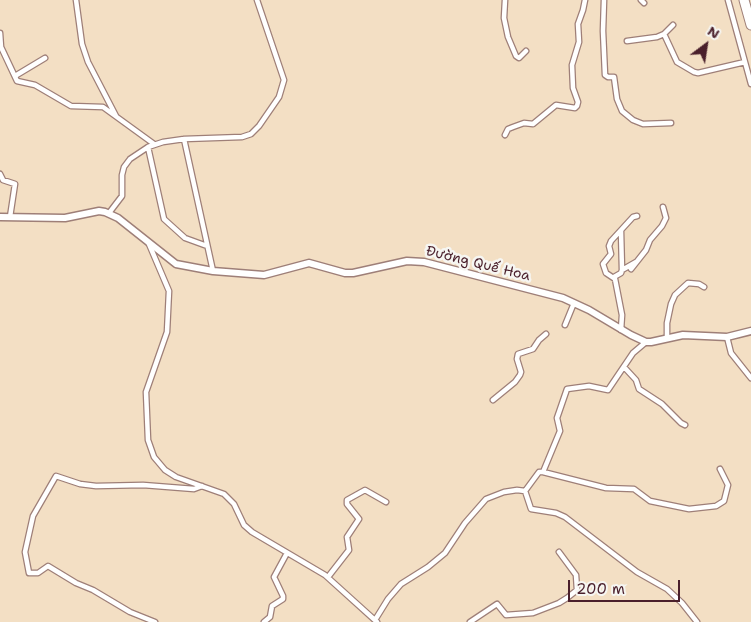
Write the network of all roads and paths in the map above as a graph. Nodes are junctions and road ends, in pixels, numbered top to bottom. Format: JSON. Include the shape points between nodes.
{"nodes":[{"id":1,"x":76,"y":0,"type":"edge"},
{"id":2,"x":257,"y":0,"type":"edge"},
{"id":3,"x":505,"y":0,"type":"edge"},
{"id":4,"x":585,"y":0,"type":"edge"},
{"id":5,"x":604,"y":0,"type":"edge"},
{"id":6,"x":728,"y":0,"type":"edge"},
{"id":7,"x":744,"y":0,"type":"edge"},
{"id":8,"x":750,"y":0,"type":"edge"},
{"id":9,"x":751,"y":4,"type":"edge"},
{"id":10,"x":673,"y":24,"type":"dead end"},
{"id":11,"x":751,"y":25,"type":"edge"},
{"id":12,"x":0,"y":33,"type":"edge"},
{"id":13,"x":664,"y":34,"type":"junction"},
{"id":14,"x":627,"y":42,"type":"dead end"},
{"id":15,"x":526,"y":51,"type":"dead end"},
{"id":16,"x":45,"y":58,"type":"dead end"},
{"id":17,"x":745,"y":62,"type":"junction"},
{"id":18,"x":15,"y":76,"type":"junction"},
{"id":19,"x":751,"y":84,"type":"edge"},
{"id":20,"x":117,"y":118,"type":"junction"},
{"id":21,"x":671,"y":123,"type":"dead end"},
{"id":22,"x":505,"y":135,"type":"dead end"},
{"id":23,"x":184,"y":139,"type":"junction"},
{"id":24,"x":154,"y":144,"type":"junction"},
{"id":25,"x":148,"y":147,"type":"junction"},
{"id":26,"x":0,"y":174,"type":"edge"},
{"id":27,"x":663,"y":207,"type":"dead end"},
{"id":28,"x":109,"y":212,"type":"junction"},
{"id":29,"x":637,"y":216,"type":"dead end"},
{"id":30,"x":0,"y":217,"type":"edge"},
{"id":31,"x":10,"y":217,"type":"junction"},
{"id":32,"x":621,"y":231,"type":"junction"},
{"id":33,"x":148,"y":242,"type":"junction"},
{"id":34,"x":207,"y":246,"type":"junction"},
{"id":35,"x":639,"y":260,"type":"junction"},
{"id":36,"x":631,"y":269,"type":"dead end"},
{"id":37,"x":622,"y":270,"type":"junction"},
{"id":38,"x":212,"y":271,"type":"junction"},
{"id":39,"x":614,"y":277,"type":"junction"},
{"id":40,"x":704,"y":287,"type":"dead end"},
{"id":41,"x":574,"y":303,"type":"junction"},
{"id":42,"x":565,"y":326,"type":"dead end"},
{"id":43,"x":621,"y":330,"type":"junction"},
{"id":44,"x":751,"y":330,"type":"edge"},
{"id":45,"x":546,"y":334,"type":"dead end"},
{"id":46,"x":727,"y":337,"type":"junction"},
{"id":47,"x":667,"y":338,"type":"junction"},
{"id":48,"x":646,"y":342,"type":"junction"},
{"id":49,"x":624,"y":367,"type":"junction"},
{"id":50,"x":751,"y":378,"type":"edge"},
{"id":51,"x":493,"y":400,"type":"dead end"},
{"id":52,"x":686,"y":426,"type":"dead end"},
{"id":53,"x":720,"y":469,"type":"dead end"},
{"id":54,"x":543,"y":472,"type":"junction"},
{"id":55,"x":202,"y":486,"type":"junction"},
{"id":56,"x":525,"y":490,"type":"junction"},
{"id":57,"x":386,"y":502,"type":"dead end"},
{"id":58,"x":559,"y":552,"type":"dead end"},
{"id":59,"x":288,"y":553,"type":"junction"},
{"id":60,"x":328,"y":577,"type":"junction"},
{"id":61,"x":376,"y":621,"type":"edge"},
{"id":62,"x":155,"y":622,"type":"edge"},
{"id":63,"x":264,"y":622,"type":"edge"},
{"id":64,"x":470,"y":622,"type":"edge"},
{"id":65,"x":697,"y":622,"type":"edge"}],
"edges":[{"from":1,"to":20,"type":"street","via":[[88,62]]},
{"from":2,"to":23,"type":"street","via":[[283,75],[284,85],[279,97],[259,126],[247,136]]},
{"from":3,"to":15,"type":"street","via":[[504,18],[517,57]]},
{"from":4,"to":22,"type":"street","via":[[572,65],[577,106],[556,105],[532,124],[524,123],[508,129]]},
{"from":5,"to":21,"type":"street","via":[[604,72],[606,77],[614,77],[622,112],[643,124]]},
{"from":6,"to":17,"type":"street"},
{"from":7,"to":11,"type":"highway"},
{"from":8,"to":9,"type":"highway"},
{"from":10,"to":13,"type":"street"},
{"from":12,"to":18,"type":"street","via":[[1,47]]},
{"from":13,"to":14,"type":"street"},
{"from":13,"to":17,"type":"street","via":[[677,62],[694,72]]},
{"from":16,"to":18,"type":"street"},
{"from":17,"to":19,"type":"street"},
{"from":18,"to":20,"type":"street","via":[[17,81],[35,85],[66,104],[103,107]]},
{"from":20,"to":24,"type":"street"},
{"from":23,"to":24,"type":"street"},
{"from":23,"to":34,"type":"street"},
{"from":24,"to":25,"type":"street"},
{"from":25,"to":28,"type":"street","via":[[124,167],[122,196]]},
{"from":25,"to":34,"type":"street","via":[[164,220],[185,238]]},
{"from":26,"to":31,"type":"street","via":[[3,180],[15,184]]},
{"from":27,"to":35,"type":"street","via":[[666,218]]},
{"from":28,"to":31,"type":"street","via":[[65,218]]},
{"from":28,"to":33,"type":"street","name":"Đường Quế Hoa"},
{"from":29,"to":32,"type":"street"},
{"from":30,"to":31,"type":"street"},
{"from":32,"to":37,"type":"street"},
{"from":32,"to":39,"type":"street","via":[[611,241],[611,254],[602,264],[606,273]]},
{"from":33,"to":38,"type":"street","name":"Đường Quế Hoa","via":[[176,264]]},
{"from":33,"to":55,"type":"street","via":[[169,291],[167,332],[146,392],[148,440],[154,457],[165,470]]},
{"from":34,"to":38,"type":"street"},
{"from":35,"to":36,"type":"street"},
{"from":35,"to":37,"type":"street"},
{"from":37,"to":39,"type":"street"},
{"from":38,"to":41,"type":"street","name":"Đường Quế Hoa","via":[[264,276],[309,263],[353,273],[415,261]]},
{"from":39,"to":43,"type":"street","via":[[622,315]]},
{"from":40,"to":47,"type":"street","via":[[690,282],[675,295],[667,323]]},
{"from":41,"to":42,"type":"street"},
{"from":41,"to":43,"type":"street","name":"Đường Quế Hoa"},
{"from":43,"to":48,"type":"street","name":"Đường Quế Hoa"},
{"from":44,"to":46,"type":"street"},
{"from":45,"to":51,"type":"street","via":[[533,349],[518,354],[520,376]]},
{"from":46,"to":47,"type":"street","via":[[692,334]]},
{"from":46,"to":50,"type":"street","via":[[731,352]]},
{"from":47,"to":48,"type":"street"},
{"from":48,"to":49,"type":"street"},
{"from":49,"to":52,"type":"street","via":[[636,380],[639,389]]},
{"from":49,"to":54,"type":"street","via":[[608,390],[589,386],[567,388],[558,418],[560,431]]},
{"from":53,"to":54,"type":"street","via":[[728,485],[724,501],[716,506],[688,509],[650,501],[634,489],[606,488]]},
{"from":54,"to":56,"type":"street","via":[[539,472]]},
{"from":55,"to":59,"type":"street","via":[[224,494],[234,504],[248,529]]},
{"from":55,"to":62,"type":"street","via":[[194,490],[143,485],[90,485],[56,476],[33,516],[25,552],[29,572],[38,573],[48,566],[76,584]]},
{"from":56,"to":61,"type":"street","via":[[504,492],[486,500],[462,526],[445,553],[401,584]]},
{"from":56,"to":65,"type":"street","via":[[531,510],[565,517],[637,572],[667,589]]},
{"from":57,"to":60,"type":"street","via":[[364,490],[348,500],[347,504],[359,519],[347,537],[349,550]]},
{"from":58,"to":64,"type":"street","via":[[576,575],[577,590],[567,598],[533,613],[504,614],[497,604]]},
{"from":59,"to":60,"type":"street"},
{"from":59,"to":63,"type":"street","via":[[274,577],[283,599],[272,606],[270,617]]},
{"from":60,"to":61,"type":"street"}]}
